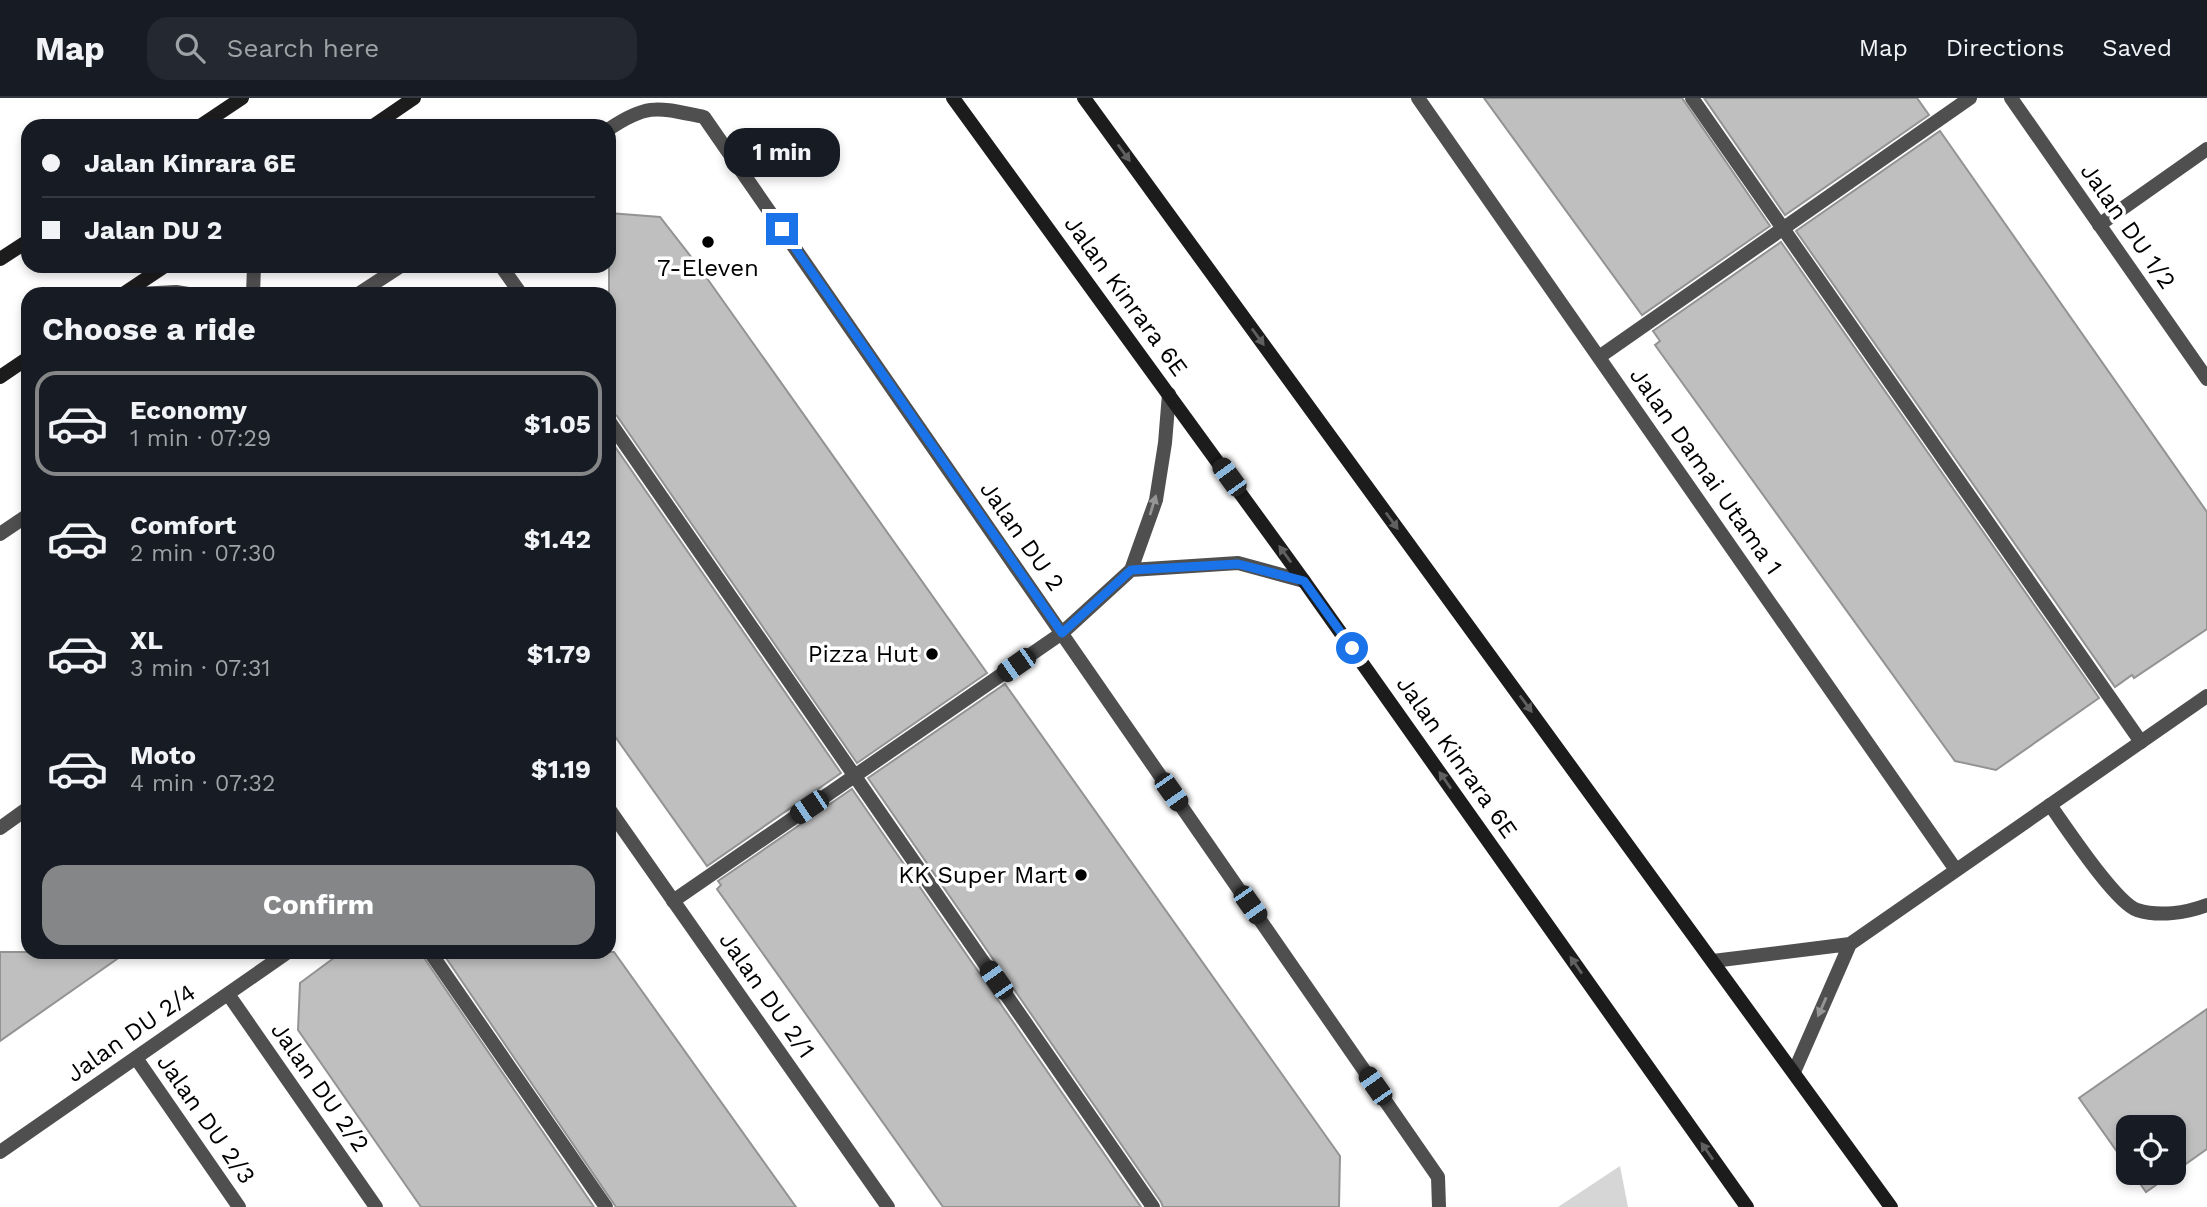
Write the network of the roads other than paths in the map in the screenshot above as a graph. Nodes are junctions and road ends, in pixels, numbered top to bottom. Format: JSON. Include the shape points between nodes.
{"nodes":[{"id":1,"x":242,"y":98,"type":"edge"},
{"id":2,"x":414,"y":98,"type":"edge"},
{"id":3,"x":953,"y":98,"type":"edge"},
{"id":4,"x":1084,"y":98,"type":"edge"},
{"id":5,"x":1418,"y":98,"type":"edge"},
{"id":6,"x":1692,"y":98,"type":"edge"},
{"id":7,"x":1970,"y":98,"type":"edge"},
{"id":8,"x":2011,"y":98,"type":"edge"},
{"id":9,"x":210,"y":119,"type":"edge"},
{"id":10,"x":383,"y":119,"type":"edge"},
{"id":11,"x":616,"y":124,"type":"edge"},
{"id":12,"x":2207,"y":149,"type":"edge"},
{"id":13,"x":2099,"y":225,"type":"junction"},
{"id":14,"x":1783,"y":228,"type":"junction"},
{"id":15,"x":21,"y":246,"type":"edge"},
{"id":16,"x":0,"y":259,"type":"edge"},
{"id":17,"x":154,"y":273,"type":"edge"},
{"id":18,"x":390,"y":273,"type":"edge"},
{"id":19,"x":134,"y":287,"type":"edge"},
{"id":20,"x":369,"y":287,"type":"edge"},
{"id":21,"x":1599,"y":357,"type":"junction"},
{"id":22,"x":21,"y":363,"type":"edge"},
{"id":23,"x":0,"y":377,"type":"edge"},
{"id":24,"x":2207,"y":379,"type":"edge"},
{"id":25,"x":1169,"y":394,"type":"junction"},
{"id":26,"x":616,"y":431,"type":"edge"},
{"id":27,"x":21,"y":520,"type":"edge"},
{"id":28,"x":0,"y":534,"type":"edge"},
{"id":29,"x":1131,"y":570,"type":"junction"},
{"id":30,"x":1304,"y":581,"type":"junction"},
{"id":31,"x":1062,"y":633,"type":"junction"},
{"id":32,"x":2207,"y":696,"type":"edge"},
{"id":33,"x":2141,"y":742,"type":"junction"},
{"id":34,"x":855,"y":776,"type":"junction"},
{"id":35,"x":2050,"y":805,"type":"junction"},
{"id":36,"x":21,"y":813,"type":"edge"},
{"id":37,"x":616,"y":819,"type":"edge"},
{"id":38,"x":0,"y":828,"type":"edge"},
{"id":39,"x":1956,"y":870,"type":"junction"},
{"id":40,"x":673,"y":901,"type":"junction"},
{"id":41,"x":2207,"y":905,"type":"edge"},
{"id":42,"x":1850,"y":944,"type":"junction"},
{"id":43,"x":279,"y":959,"type":"edge"},
{"id":44,"x":435,"y":959,"type":"edge"},
{"id":45,"x":1713,"y":961,"type":"junction"},
{"id":46,"x":228,"y":994,"type":"junction"},
{"id":47,"x":136,"y":1058,"type":"junction"},
{"id":48,"x":1794,"y":1072,"type":"junction"},
{"id":49,"x":0,"y":1152,"type":"edge"},
{"id":50,"x":239,"y":1207,"type":"edge"},
{"id":51,"x":376,"y":1207,"type":"edge"},
{"id":52,"x":606,"y":1207,"type":"edge"},
{"id":53,"x":888,"y":1207,"type":"edge"},
{"id":54,"x":1153,"y":1207,"type":"edge"},
{"id":55,"x":1439,"y":1207,"type":"edge"},
{"id":56,"x":1746,"y":1207,"type":"edge"},
{"id":57,"x":1891,"y":1207,"type":"edge"}],
"edges":[{"from":1,"to":9,"type":"street"},
{"from":2,"to":10,"type":"street"},
{"from":3,"to":25,"type":"street","name":"Jalan Kinrara 6E"},
{"from":4,"to":45,"type":"street","one_way":true},
{"from":5,"to":21,"type":"street","name":"Jalan Damai Utama 1"},
{"from":6,"to":14,"type":"street"},
{"from":7,"to":14,"type":"street"},
{"from":8,"to":13,"type":"street","name":"Jalan DU 1/2"},
{"from":11,"to":31,"type":"street","name":"Jalan DU 2","via":[[631,114],[658,108],[704,117]]},
{"from":12,"to":13,"type":"street"},
{"from":13,"to":24,"type":"street","name":"Jalan DU 1/2"},
{"from":14,"to":21,"type":"street"},
{"from":14,"to":33,"type":"street"},
{"from":15,"to":16,"type":"street"},
{"from":17,"to":19,"type":"street"},
{"from":18,"to":20,"type":"street"},
{"from":21,"to":39,"type":"street","name":"Jalan Damai Utama 1"},
{"from":22,"to":23,"type":"street"},
{"from":29,"to":25,"type":"street","one_way":true,"via":[[1156,500]]},
{"from":30,"to":25,"type":"street","name":"Jalan Kinrara 6E","one_way":true},
{"from":26,"to":34,"type":"street"},
{"from":27,"to":28,"type":"street"},
{"from":29,"to":30,"type":"street","via":[[1238,564]]},
{"from":29,"to":31,"type":"street"},
{"from":56,"to":30,"type":"street","name":"Jalan Kinrara 6E","one_way":true},
{"from":31,"to":34,"type":"street"},
{"from":31,"to":55,"type":"street","name":"Jalan DU 2","via":[[1438,1177]]},
{"from":32,"to":33,"type":"street"},
{"from":33,"to":35,"type":"street"},
{"from":34,"to":40,"type":"street"},
{"from":34,"to":54,"type":"street"},
{"from":35,"to":39,"type":"street"},
{"from":35,"to":41,"type":"street","via":[[2116,892],[2135,909],[2166,915]]},
{"from":36,"to":38,"type":"street"},
{"from":37,"to":40,"type":"street","name":"Jalan DU 2/1"},
{"from":39,"to":42,"type":"street"},
{"from":40,"to":53,"type":"street","name":"Jalan DU 2/1"},
{"from":42,"to":45,"type":"street"},
{"from":42,"to":48,"type":"street","one_way":true},
{"from":43,"to":46,"type":"street","name":"Jalan DU 2/4"},
{"from":44,"to":52,"type":"street"},
{"from":45,"to":48,"type":"street"},
{"from":46,"to":47,"type":"street","name":"Jalan DU 2/4"},
{"from":46,"to":51,"type":"street","name":"Jalan DU 2/2"},
{"from":47,"to":49,"type":"street","name":"Jalan DU 2/4"},
{"from":47,"to":50,"type":"street","name":"Jalan DU 2/3"},
{"from":48,"to":57,"type":"street"}]}
